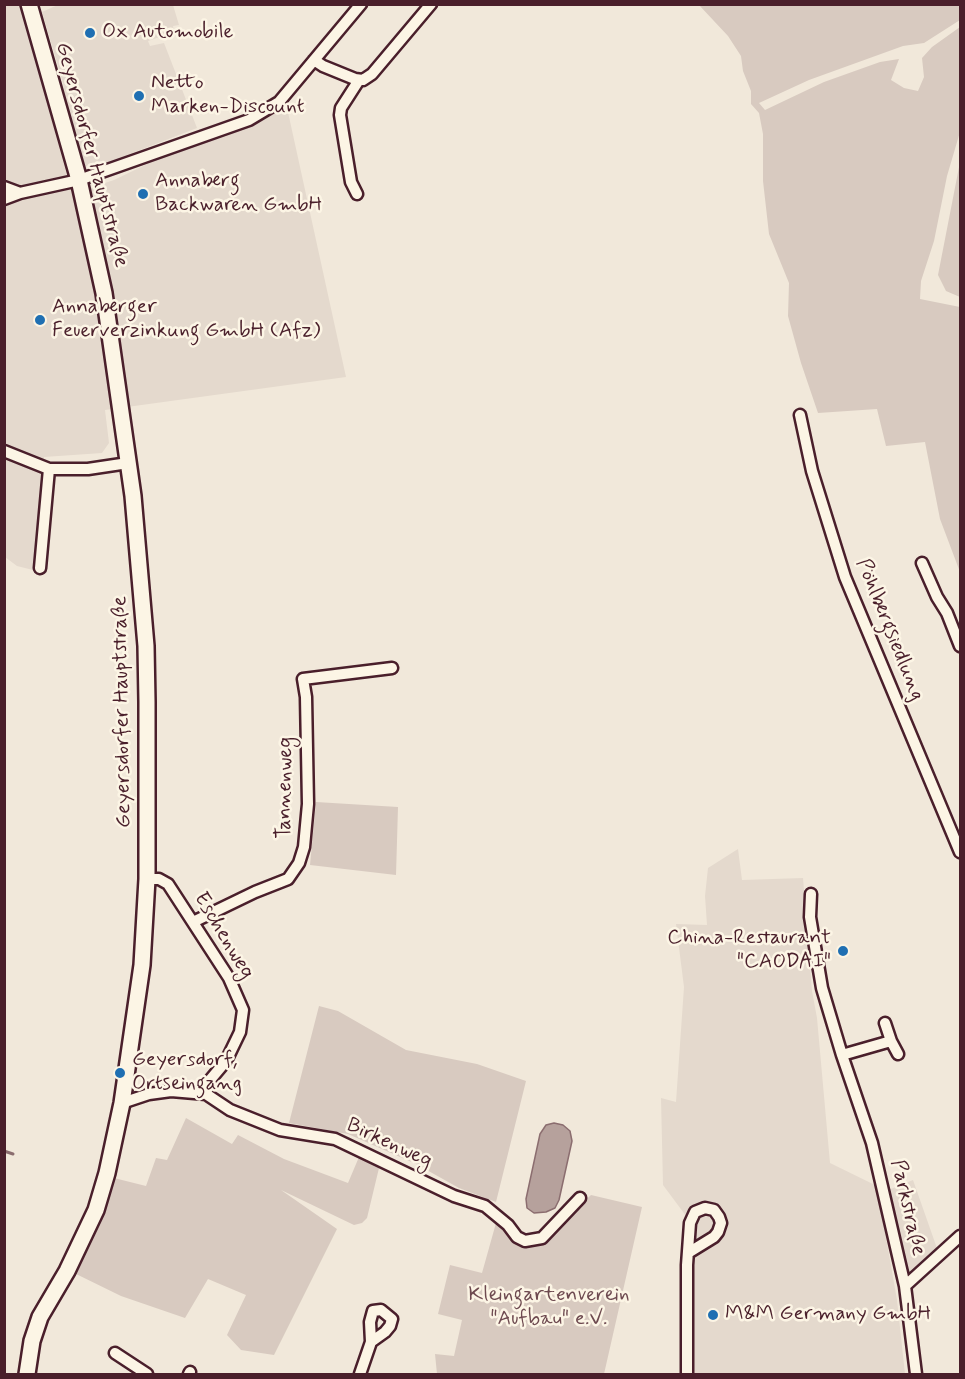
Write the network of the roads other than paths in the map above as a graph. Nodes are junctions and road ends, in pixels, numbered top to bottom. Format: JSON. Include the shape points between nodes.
{"nodes":[{"id":1,"x":29,"y":4,"type":"edge"},
{"id":2,"x":362,"y":4,"type":"edge"},
{"id":3,"x":430,"y":4,"type":"edge"},
{"id":4,"x":314,"y":60,"type":"junction"},
{"id":5,"x":359,"y":80,"type":"junction"},
{"id":6,"x":79,"y":180,"type":"junction"},
{"id":7,"x":4,"y":187,"type":"edge"},
{"id":8,"x":20,"y":193,"type":"junction"},
{"id":9,"x":357,"y":194,"type":"dead end"},
{"id":10,"x":4,"y":199,"type":"edge"},
{"id":11,"x":800,"y":415,"type":"dead end"},
{"id":12,"x":4,"y":451,"type":"edge"},
{"id":13,"x":128,"y":463,"type":"junction"},
{"id":14,"x":49,"y":469,"type":"junction"},
{"id":15,"x":922,"y":562,"type":"dead end"},
{"id":16,"x":40,"y":568,"type":"dead end"},
{"id":17,"x":960,"y":646,"type":"edge"},
{"id":18,"x":392,"y":668,"type":"dead end"},
{"id":19,"x":960,"y":852,"type":"edge"},
{"id":20,"x":147,"y":879,"type":"junction"},
{"id":21,"x":811,"y":894,"type":"dead end"},
{"id":22,"x":194,"y":922,"type":"junction"},
{"id":23,"x":885,"y":1023,"type":"dead end"},
{"id":24,"x":891,"y":1041,"type":"junction"},
{"id":25,"x":898,"y":1054,"type":"dead end"},
{"id":26,"x":842,"y":1055,"type":"junction"},
{"id":27,"x":206,"y":1094,"type":"junction"},
{"id":28,"x":122,"y":1103,"type":"junction"},
{"id":29,"x":580,"y":1198,"type":"dead end"},
{"id":30,"x":960,"y":1236,"type":"edge"},
{"id":31,"x":688,"y":1253,"type":"dead end"},
{"id":32,"x":904,"y":1286,"type":"junction"},
{"id":33,"x":371,"y":1342,"type":"dead end"},
{"id":34,"x":115,"y":1353,"type":"dead end"},
{"id":35,"x":27,"y":1374,"type":"edge"},
{"id":36,"x":147,"y":1374,"type":"edge"},
{"id":37,"x":360,"y":1374,"type":"edge"},
{"id":38,"x":687,"y":1374,"type":"edge"},
{"id":39,"x":916,"y":1374,"type":"edge"}],
"edges":[{"from":1,"to":6,"type":"main road","name":"Geyersdorfer Hauptstraße"},
{"from":2,"to":4,"type":"street"},
{"from":3,"to":5,"type":"street","via":[[372,74]]},
{"from":4,"to":5,"type":"street"},
{"from":4,"to":6,"type":"street","via":[[279,102],[249,120]]},
{"from":5,"to":9,"type":"street","via":[[340,116],[351,182]]},
{"from":6,"to":8,"type":"street"},
{"from":6,"to":13,"type":"main road","name":"Geyersdorfer Hauptstraße","via":[[104,293]]},
{"from":7,"to":8,"type":"street"},
{"from":8,"to":10,"type":"street"},
{"from":11,"to":19,"type":"street","name":"Pöhlbergsiedlung","via":[[812,471],[845,577]]},
{"from":12,"to":14,"type":"street"},
{"from":13,"to":14,"type":"street"},
{"from":13,"to":20,"type":"main road","name":"Geyersdorfer Hauptstraße","via":[[146,646]]},
{"from":14,"to":16,"type":"street"},
{"from":15,"to":17,"type":"street"},
{"from":18,"to":22,"type":"street","name":"Tannenweg","via":[[303,679],[308,804],[299,863],[288,879]]},
{"from":20,"to":22,"type":"street","name":"Eschenweg","via":[[168,884]]},
{"from":20,"to":28,"type":"main road","name":"Geyersdorfer Hauptstraße","via":[[142,965]]},
{"from":21,"to":26,"type":"street","name":"Parkstraße","via":[[810,917],[822,988]]},
{"from":22,"to":27,"type":"street","name":"Eschenweg","via":[[229,978],[243,1010],[240,1032],[226,1061],[210,1080]]},
{"from":23,"to":24,"type":"street"},
{"from":24,"to":25,"type":"street"},
{"from":24,"to":26,"type":"street"},
{"from":26,"to":32,"type":"street","name":"Parkstraße","via":[[872,1143]]},
{"from":27,"to":28,"type":"street","name":"Birkenweg","via":[[171,1091]]},
{"from":27,"to":29,"type":"street","name":"Birkenweg","via":[[230,1110],[280,1130],[335,1139],[454,1196],[485,1206],[525,1241],[542,1239]]},
{"from":28,"to":35,"type":"main road","name":"Geyersdorfer Hauptstraße","via":[[96,1209],[68,1271],[40,1317]]},
{"from":30,"to":32,"type":"street"},
{"from":31,"to":38,"type":"street"},
{"from":32,"to":39,"type":"street","name":"Parkstraße"},
{"from":33,"to":37,"type":"street"},
{"from":34,"to":36,"type":"street"}]}
